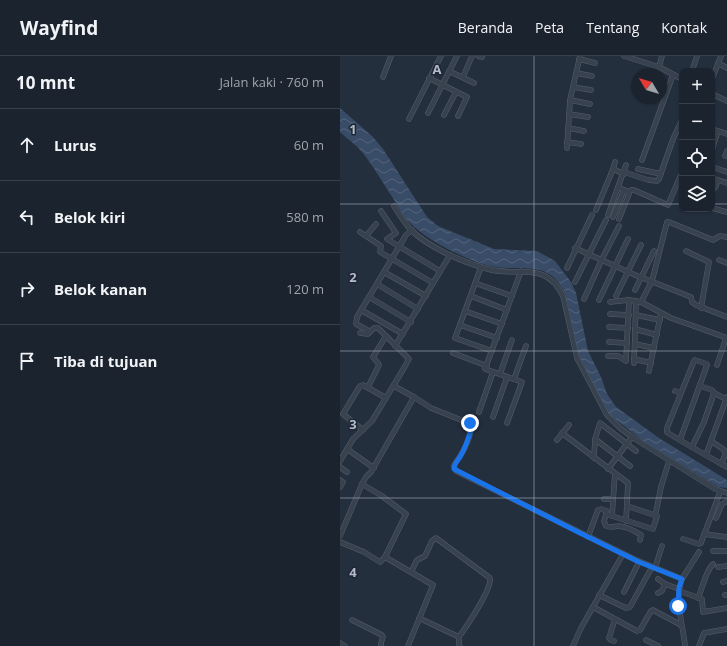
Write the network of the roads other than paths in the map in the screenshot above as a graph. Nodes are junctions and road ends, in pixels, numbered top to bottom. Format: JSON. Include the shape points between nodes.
{"nodes":[{"id":1,"x":391,"y":56,"type":"edge"},
{"id":2,"x":441,"y":56,"type":"edge"},
{"id":3,"x":457,"y":56,"type":"edge"},
{"id":4,"x":472,"y":56,"type":"edge"},
{"id":5,"x":624,"y":56,"type":"edge"},
{"id":6,"x":662,"y":56,"type":"edge"},
{"id":7,"x":697,"y":56,"type":"edge"},
{"id":8,"x":721,"y":56,"type":"edge"},
{"id":9,"x":580,"y":58,"type":"edge"},
{"id":10,"x":595,"y":63,"type":"dead end"},
{"id":11,"x":718,"y":63,"type":"junction"},
{"id":12,"x":659,"y":67,"type":"junction"},
{"id":13,"x":693,"y":68,"type":"edge"},
{"id":14,"x":727,"y":68,"type":"edge"},
{"id":15,"x":450,"y":71,"type":"junction"},
{"id":16,"x":715,"y":71,"type":"edge"},
{"id":17,"x":576,"y":73,"type":"junction"},
{"id":18,"x":673,"y":75,"type":"junction"},
{"id":19,"x":592,"y":76,"type":"dead end"},
{"id":20,"x":383,"y":77,"type":"dead end"},
{"id":21,"x":463,"y":77,"type":"junction"},
{"id":22,"x":429,"y":78,"type":"junction"},
{"id":23,"x":679,"y":78,"type":"edge"},
{"id":24,"x":474,"y":83,"type":"dead end"},
{"id":25,"x":442,"y":85,"type":"junction"},
{"id":26,"x":573,"y":86,"type":"junction"},
{"id":27,"x":591,"y":90,"type":"dead end"},
{"id":28,"x":456,"y":92,"type":"junction"},
{"id":29,"x":715,"y":95,"type":"edge"},
{"id":30,"x":570,"y":100,"type":"junction"},
{"id":31,"x":727,"y":101,"type":"edge"},
{"id":32,"x":590,"y":104,"type":"dead end"},
{"id":33,"x":428,"y":113,"type":"dead end"},
{"id":34,"x":569,"y":114,"type":"junction"},
{"id":35,"x":444,"y":115,"type":"dead end"},
{"id":36,"x":458,"y":116,"type":"dead end"},
{"id":37,"x":588,"y":117,"type":"dead end"},
{"id":38,"x":409,"y":119,"type":"dead end"},
{"id":39,"x":679,"y":126,"type":"edge"},
{"id":40,"x":568,"y":128,"type":"junction"},
{"id":41,"x":715,"y":130,"type":"edge"},
{"id":42,"x":584,"y":131,"type":"dead end"},
{"id":43,"x":718,"y":131,"type":"junction"},
{"id":44,"x":727,"y":134,"type":"edge"},
{"id":45,"x":715,"y":140,"type":"edge"},
{"id":46,"x":567,"y":142,"type":"junction"},
{"id":47,"x":581,"y":144,"type":"dead end"},
{"id":48,"x":567,"y":148,"type":"dead end"},
{"id":49,"x":727,"y":151,"type":"edge"},
{"id":50,"x":725,"y":156,"type":"dead end"},
{"id":51,"x":642,"y":160,"type":"dead end"},
{"id":52,"x":615,"y":162,"type":"dead end"},
{"id":53,"x":626,"y":165,"type":"dead end"},
{"id":54,"x":715,"y":168,"type":"edge"},
{"id":55,"x":612,"y":169,"type":"junction"},
{"id":56,"x":638,"y":169,"type":"dead end"},
{"id":57,"x":727,"y":172,"type":"edge"},
{"id":58,"x":624,"y":173,"type":"junction"},
{"id":59,"x":661,"y":174,"type":"junction"},
{"id":60,"x":680,"y":176,"type":"edge"},
{"id":61,"x":715,"y":179,"type":"edge"},
{"id":62,"x":718,"y":180,"type":"junction"},
{"id":63,"x":727,"y":183,"type":"edge"},
{"id":64,"x":618,"y":187,"type":"junction"},
{"id":65,"x":715,"y":188,"type":"edge"},
{"id":66,"x":626,"y":191,"type":"junction"},
{"id":67,"x":394,"y":206,"type":"dead end"},
{"id":68,"x":715,"y":209,"type":"edge"},
{"id":69,"x":596,"y":210,"type":"dead end"},
{"id":70,"x":381,"y":211,"type":"dead end"},
{"id":71,"x":727,"y":212,"type":"edge"},
{"id":72,"x":592,"y":215,"type":"dead end"},
{"id":73,"x":613,"y":217,"type":"dead end"},
{"id":74,"x":619,"y":219,"type":"dead end"},
{"id":75,"x":376,"y":224,"type":"dead end"},
{"id":76,"x":619,"y":226,"type":"dead end"},
{"id":77,"x":412,"y":230,"type":"junction"},
{"id":78,"x":360,"y":232,"type":"dead end"},
{"id":79,"x":366,"y":236,"type":"junction"},
{"id":80,"x":727,"y":237,"type":"edge"},
{"id":81,"x":628,"y":239,"type":"dead end"},
{"id":82,"x":640,"y":245,"type":"dead end"},
{"id":83,"x":399,"y":246,"type":"junction"},
{"id":84,"x":575,"y":248,"type":"junction"},
{"id":85,"x":654,"y":251,"type":"dead end"},
{"id":86,"x":686,"y":251,"type":"dead end"},
{"id":87,"x":450,"y":254,"type":"junction"},
{"id":88,"x":589,"y":254,"type":"junction"},
{"id":89,"x":392,"y":259,"type":"junction"},
{"id":90,"x":602,"y":259,"type":"junction"},
{"id":91,"x":719,"y":260,"type":"dead end"},
{"id":92,"x":727,"y":263,"type":"edge"},
{"id":93,"x":615,"y":265,"type":"junction"},
{"id":94,"x":481,"y":267,"type":"junction"},
{"id":95,"x":567,"y":268,"type":"dead end"},
{"id":96,"x":440,"y":271,"type":"junction"},
{"id":97,"x":521,"y":271,"type":"junction"},
{"id":98,"x":628,"y":271,"type":"junction"},
{"id":99,"x":384,"y":272,"type":"junction"},
{"id":100,"x":641,"y":277,"type":"junction"},
{"id":101,"x":652,"y":281,"type":"junction"},
{"id":102,"x":575,"y":282,"type":"dead end"},
{"id":103,"x":433,"y":283,"type":"junction"},
{"id":104,"x":475,"y":283,"type":"junction"},
{"id":105,"x":377,"y":284,"type":"junction"},
{"id":106,"x":635,"y":290,"type":"dead end"},
{"id":107,"x":426,"y":296,"type":"junction"},
{"id":108,"x":470,"y":296,"type":"junction"},
{"id":109,"x":512,"y":296,"type":"junction"},
{"id":110,"x":616,"y":296,"type":"dead end"},
{"id":111,"x":369,"y":297,"type":"junction"},
{"id":112,"x":584,"y":299,"type":"dead end"},
{"id":113,"x":599,"y":300,"type":"dead end"},
{"id":114,"x":629,"y":300,"type":"junction"},
{"id":115,"x":610,"y":302,"type":"dead end"},
{"id":116,"x":638,"y":302,"type":"junction"},
{"id":117,"x":701,"y":308,"type":"junction"},
{"id":118,"x":418,"y":309,"type":"junction"},
{"id":119,"x":362,"y":310,"type":"junction"},
{"id":120,"x":507,"y":310,"type":"junction"},
{"id":121,"x":465,"y":311,"type":"junction"},
{"id":122,"x":661,"y":313,"type":"junction"},
{"id":123,"x":610,"y":314,"type":"dead end"},
{"id":124,"x":628,"y":315,"type":"junction"},
{"id":125,"x":636,"y":315,"type":"junction"},
{"id":126,"x":727,"y":317,"type":"edge"},
{"id":127,"x":660,"y":320,"type":"junction"},
{"id":128,"x":411,"y":322,"type":"junction"},
{"id":129,"x":460,"y":324,"type":"junction"},
{"id":130,"x":502,"y":324,"type":"junction"},
{"id":131,"x":609,"y":327,"type":"dead end"},
{"id":132,"x":628,"y":328,"type":"junction"},
{"id":133,"x":635,"y":329,"type":"junction"},
{"id":134,"x":369,"y":331,"type":"dead end"},
{"id":135,"x":360,"y":333,"type":"dead end"},
{"id":136,"x":403,"y":334,"type":"junction"},
{"id":137,"x":657,"y":334,"type":"junction"},
{"id":138,"x":386,"y":336,"type":"junction"},
{"id":139,"x":497,"y":338,"type":"junction"},
{"id":140,"x":727,"y":338,"type":"edge"},
{"id":141,"x":512,"y":340,"type":"dead end"},
{"id":142,"x":609,"y":342,"type":"dead end"},
{"id":143,"x":627,"y":343,"type":"junction"},
{"id":144,"x":635,"y":344,"type":"junction"},
{"id":145,"x":396,"y":346,"type":"junction"},
{"id":146,"x":526,"y":346,"type":"dead end"},
{"id":147,"x":654,"y":348,"type":"junction"},
{"id":148,"x":492,"y":351,"type":"junction"},
{"id":149,"x":453,"y":353,"type":"dead end"},
{"id":150,"x":608,"y":356,"type":"dead end"},
{"id":151,"x":651,"y":363,"type":"junction"},
{"id":152,"x":717,"y":365,"type":"dead end"},
{"id":153,"x":486,"y":366,"type":"junction"},
{"id":154,"x":649,"y":371,"type":"dead end"},
{"id":155,"x":494,"y":372,"type":"junction"},
{"id":156,"x":500,"y":374,"type":"junction"},
{"id":157,"x":507,"y":377,"type":"junction"},
{"id":158,"x":514,"y":380,"type":"junction"},
{"id":159,"x":394,"y":386,"type":"junction"},
{"id":160,"x":700,"y":386,"type":"junction"},
{"id":161,"x":368,"y":387,"type":"junction"},
{"id":162,"x":675,"y":391,"type":"dead end"},
{"id":163,"x":681,"y":393,"type":"junction"},
{"id":164,"x":714,"y":393,"type":"junction"},
{"id":165,"x":414,"y":397,"type":"junction"},
{"id":166,"x":386,"y":398,"type":"junction"},
{"id":167,"x":727,"y":398,"type":"edge"},
{"id":168,"x":479,"y":412,"type":"dead end"},
{"id":169,"x":493,"y":417,"type":"dead end"},
{"id":170,"x":507,"y":423,"type":"dead end"},
{"id":171,"x":569,"y":425,"type":"dead end"},
{"id":172,"x":363,"y":430,"type":"junction"},
{"id":173,"x":562,"y":433,"type":"junction"},
{"id":174,"x":632,"y":437,"type":"junction"},
{"id":175,"x":595,"y":439,"type":"junction"},
{"id":176,"x":557,"y":440,"type":"dead end"},
{"id":177,"x":680,"y":440,"type":"junction"},
{"id":178,"x":711,"y":442,"type":"junction"},
{"id":179,"x":627,"y":444,"type":"junction"},
{"id":180,"x":692,"y":447,"type":"junction"},
{"id":181,"x":347,"y":449,"type":"junction"},
{"id":182,"x":636,"y":451,"type":"dead end"},
{"id":183,"x":341,"y":455,"type":"edge"},
{"id":184,"x":706,"y":455,"type":"junction"},
{"id":185,"x":618,"y":456,"type":"junction"},
{"id":186,"x":594,"y":458,"type":"junction"},
{"id":187,"x":340,"y":461,"type":"edge"},
{"id":188,"x":669,"y":461,"type":"junction"},
{"id":189,"x":721,"y":464,"type":"junction"},
{"id":190,"x":630,"y":466,"type":"dead end"},
{"id":191,"x":727,"y":467,"type":"edge"},
{"id":192,"x":340,"y":468,"type":"edge"},
{"id":193,"x":374,"y":468,"type":"junction"},
{"id":194,"x":608,"y":469,"type":"junction"},
{"id":195,"x":347,"y":472,"type":"dead end"},
{"id":196,"x":615,"y":473,"type":"junction"},
{"id":197,"x":340,"y":480,"type":"edge"},
{"id":198,"x":362,"y":484,"type":"junction"},
{"id":199,"x":340,"y":487,"type":"edge"},
{"id":200,"x":720,"y":492,"type":"junction"},
{"id":201,"x":727,"y":493,"type":"edge"},
{"id":202,"x":604,"y":499,"type":"dead end"},
{"id":203,"x":613,"y":499,"type":"junction"},
{"id":204,"x":727,"y":501,"type":"edge"},
{"id":205,"x":627,"y":506,"type":"junction"},
{"id":206,"x":656,"y":512,"type":"dead end"},
{"id":207,"x":716,"y":518,"type":"dead end"},
{"id":208,"x":340,"y":519,"type":"edge"},
{"id":209,"x":626,"y":520,"type":"junction"},
{"id":210,"x":346,"y":521,"type":"junction"},
{"id":211,"x":704,"y":534,"type":"junction"},
{"id":212,"x":340,"y":536,"type":"edge"},
{"id":213,"x":588,"y":537,"type":"junction"},
{"id":214,"x":727,"y":537,"type":"edge"},
{"id":215,"x":683,"y":539,"type":"dead end"},
{"id":216,"x":640,"y":540,"type":"dead end"},
{"id":217,"x":340,"y":542,"type":"edge"},
{"id":218,"x":662,"y":546,"type":"dead end"},
{"id":219,"x":713,"y":551,"type":"dead end"},
{"id":220,"x":727,"y":551,"type":"edge"},
{"id":221,"x":699,"y":552,"type":"dead end"},
{"id":222,"x":623,"y":554,"type":"junction"},
{"id":223,"x":386,"y":557,"type":"junction"},
{"id":224,"x":639,"y":562,"type":"junction"},
{"id":225,"x":713,"y":564,"type":"dead end"},
{"id":226,"x":727,"y":566,"type":"edge"},
{"id":227,"x":654,"y":567,"type":"junction"},
{"id":228,"x":718,"y":567,"type":"dead end"},
{"id":229,"x":411,"y":572,"type":"junction"},
{"id":230,"x":658,"y":579,"type":"dead end"},
{"id":231,"x":682,"y":579,"type":"junction"},
{"id":232,"x":665,"y":584,"type":"junction"},
{"id":233,"x":679,"y":590,"type":"junction"},
{"id":234,"x":624,"y":592,"type":"dead end"},
{"id":235,"x":658,"y":593,"type":"dead end"},
{"id":236,"x":599,"y":595,"type":"junction"},
{"id":237,"x":698,"y":598,"type":"junction"},
{"id":238,"x":593,"y":607,"type":"junction"},
{"id":239,"x":727,"y":608,"type":"edge"},
{"id":240,"x":419,"y":618,"type":"junction"},
{"id":241,"x":615,"y":619,"type":"junction"},
{"id":242,"x":352,"y":620,"type":"dead end"},
{"id":243,"x":681,"y":625,"type":"junction"},
{"id":244,"x":727,"y":629,"type":"edge"},
{"id":245,"x":459,"y":637,"type":"junction"},
{"id":246,"x":646,"y":640,"type":"dead end"},
{"id":247,"x":614,"y":641,"type":"dead end"},
{"id":248,"x":340,"y":643,"type":"edge"},
{"id":249,"x":650,"y":644,"type":"edge"},
{"id":250,"x":345,"y":646,"type":"edge"},
{"id":251,"x":381,"y":646,"type":"edge"},
{"id":252,"x":408,"y":646,"type":"edge"},
{"id":253,"x":460,"y":646,"type":"edge"},
{"id":254,"x":573,"y":646,"type":"edge"},
{"id":255,"x":658,"y":646,"type":"edge"},
{"id":256,"x":685,"y":646,"type":"edge"},
{"id":257,"x":700,"y":646,"type":"edge"}],
"edges":[{"from":1,"to":20,"type":"street"},
{"from":2,"to":22,"type":"street"},
{"from":3,"to":15,"type":"street"},
{"from":4,"to":21,"type":"street"},
{"from":5,"to":12,"type":"street"},
{"from":6,"to":12,"type":"street"},
{"from":7,"to":13,"type":"street"},
{"from":8,"to":11,"type":"street"},
{"from":9,"to":10,"type":"street"},
{"from":9,"to":17,"type":"street"},
{"from":11,"to":14,"type":"street"},
{"from":11,"to":16,"type":"street"},
{"from":12,"to":18,"type":"street"},
{"from":15,"to":21,"type":"street"},
{"from":15,"to":25,"type":"street"},
{"from":17,"to":19,"type":"street"},
{"from":17,"to":26,"type":"street"},
{"from":18,"to":23,"type":"street"},
{"from":18,"to":51,"type":"street"},
{"from":21,"to":24,"type":"street"},
{"from":22,"to":25,"type":"street"},
{"from":22,"to":38,"type":"street"},
{"from":25,"to":28,"type":"street"},
{"from":25,"to":33,"type":"street"},
{"from":26,"to":27,"type":"street"},
{"from":26,"to":30,"type":"street"},
{"from":28,"to":35,"type":"street"},
{"from":28,"to":36,"type":"street","via":[[467,98]]},
{"from":29,"to":31,"type":"street"},
{"from":30,"to":32,"type":"street"},
{"from":30,"to":34,"type":"street"},
{"from":34,"to":37,"type":"street"},
{"from":34,"to":40,"type":"street"},
{"from":39,"to":59,"type":"street"},
{"from":40,"to":42,"type":"street"},
{"from":40,"to":46,"type":"street"},
{"from":41,"to":43,"type":"street"},
{"from":43,"to":44,"type":"street"},
{"from":43,"to":45,"type":"street"},
{"from":46,"to":47,"type":"street"},
{"from":46,"to":48,"type":"street"},
{"from":49,"to":50,"type":"street"},
{"from":52,"to":55,"type":"street"},
{"from":53,"to":58,"type":"street"},
{"from":54,"to":57,"type":"street"},
{"from":55,"to":58,"type":"street"},
{"from":55,"to":69,"type":"street"},
{"from":56,"to":59,"type":"street"},
{"from":58,"to":59,"type":"street","via":[[654,181],[659,179]]},
{"from":58,"to":64,"type":"street"},
{"from":60,"to":66,"type":"street","via":[[668,205],[634,190]]},
{"from":61,"to":62,"type":"street"},
{"from":62,"to":63,"type":"street"},
{"from":62,"to":65,"type":"street"},
{"from":64,"to":66,"type":"street"},
{"from":64,"to":88,"type":"street","via":[[607,218]]},
{"from":66,"to":73,"type":"street"},
{"from":66,"to":74,"type":"street","via":[[629,194]]},
{"from":67,"to":77,"type":"street"},
{"from":68,"to":71,"type":"street"},
{"from":70,"to":83,"type":"street","via":[[396,233],[387,239]]},
{"from":72,"to":84,"type":"street"},
{"from":75,"to":79,"type":"street"},
{"from":76,"to":90,"type":"street"},
{"from":77,"to":83,"type":"street"},
{"from":77,"to":87,"type":"street"},
{"from":78,"to":79,"type":"street"},
{"from":79,"to":89,"type":"street","via":[[381,246],[380,252]]},
{"from":80,"to":101,"type":"street","via":[[720,236],[713,240],[667,222]]},
{"from":81,"to":93,"type":"street"},
{"from":82,"to":98,"type":"street"},
{"from":83,"to":89,"type":"street"},
{"from":83,"to":96,"type":"street"},
{"from":84,"to":88,"type":"street"},
{"from":84,"to":95,"type":"street"},
{"from":85,"to":100,"type":"street"},
{"from":86,"to":117,"type":"street","via":[[709,262]]},
{"from":87,"to":94,"type":"street"},
{"from":87,"to":96,"type":"street"},
{"from":88,"to":90,"type":"street"},
{"from":88,"to":102,"type":"street"},
{"from":89,"to":99,"type":"street"},
{"from":89,"to":103,"type":"street"},
{"from":90,"to":93,"type":"street"},
{"from":90,"to":112,"type":"street"},
{"from":91,"to":92,"type":"street"},
{"from":93,"to":98,"type":"street"},
{"from":93,"to":113,"type":"street"},
{"from":94,"to":97,"type":"street"},
{"from":94,"to":104,"type":"street"},
{"from":96,"to":103,"type":"street"},
{"from":97,"to":109,"type":"street"},
{"from":97,"to":174,"type":"street","via":[[544,276],[560,290],[577,358],[607,415]]},
{"from":98,"to":100,"type":"street"},
{"from":98,"to":110,"type":"street"},
{"from":99,"to":105,"type":"street"},
{"from":99,"to":107,"type":"street"},
{"from":100,"to":101,"type":"street"},
{"from":100,"to":106,"type":"street"},
{"from":101,"to":116,"type":"street"},
{"from":101,"to":117,"type":"street","via":[[691,297],[694,304]]},
{"from":103,"to":107,"type":"street"},
{"from":104,"to":108,"type":"street"},
{"from":104,"to":109,"type":"street"},
{"from":105,"to":111,"type":"street"},
{"from":105,"to":118,"type":"street"},
{"from":107,"to":118,"type":"street"},
{"from":108,"to":120,"type":"street"},
{"from":108,"to":121,"type":"street"},
{"from":109,"to":120,"type":"street"},
{"from":111,"to":119,"type":"street"},
{"from":111,"to":128,"type":"street"},
{"from":114,"to":115,"type":"street"},
{"from":114,"to":116,"type":"street"},
{"from":114,"to":124,"type":"street"},
{"from":116,"to":122,"type":"street"},
{"from":116,"to":125,"type":"street"},
{"from":117,"to":126,"type":"street"},
{"from":118,"to":128,"type":"street"},
{"from":119,"to":134,"type":"street","via":[[356,324]]},
{"from":119,"to":136,"type":"street"},
{"from":120,"to":130,"type":"street"},
{"from":121,"to":129,"type":"street"},
{"from":121,"to":130,"type":"street"},
{"from":122,"to":127,"type":"street"},
{"from":122,"to":140,"type":"street"},
{"from":123,"to":124,"type":"street"},
{"from":124,"to":132,"type":"street"},
{"from":125,"to":127,"type":"street"},
{"from":125,"to":133,"type":"street"},
{"from":127,"to":137,"type":"street"},
{"from":128,"to":136,"type":"street"},
{"from":129,"to":139,"type":"street"},
{"from":129,"to":148,"type":"street","via":[[455,338]]},
{"from":130,"to":139,"type":"street"},
{"from":131,"to":132,"type":"street"},
{"from":132,"to":143,"type":"street"},
{"from":133,"to":137,"type":"street"},
{"from":133,"to":144,"type":"street"},
{"from":135,"to":138,"type":"street","via":[[368,334],[376,328]]},
{"from":136,"to":145,"type":"street"},
{"from":137,"to":147,"type":"street"},
{"from":138,"to":145,"type":"street"},
{"from":138,"to":161,"type":"street","via":[[373,357],[379,365]]},
{"from":139,"to":148,"type":"street"},
{"from":140,"to":152,"type":"street"},
{"from":141,"to":156,"type":"street"},
{"from":142,"to":143,"type":"street"},
{"from":143,"to":150,"type":"street","via":[[626,360],[618,356]]},
{"from":144,"to":147,"type":"street"},
{"from":144,"to":151,"type":"street","via":[[634,361]]},
{"from":145,"to":159,"type":"street","via":[[409,359]]},
{"from":146,"to":158,"type":"street"},
{"from":147,"to":151,"type":"street"},
{"from":148,"to":153,"type":"street"},
{"from":149,"to":153,"type":"street"},
{"from":151,"to":154,"type":"street"},
{"from":153,"to":155,"type":"street","via":[[485,369]]},
{"from":155,"to":156,"type":"street"},
{"from":155,"to":168,"type":"street"},
{"from":156,"to":157,"type":"street"},
{"from":157,"to":158,"type":"street"},
{"from":157,"to":169,"type":"street"},
{"from":158,"to":170,"type":"street","via":[[522,382]]},
{"from":159,"to":165,"type":"street"},
{"from":159,"to":166,"type":"street"},
{"from":160,"to":163,"type":"street","via":[[707,364],[695,360]]},
{"from":160,"to":164,"type":"street"},
{"from":160,"to":177,"type":"street"},
{"from":161,"to":166,"type":"street"},
{"from":161,"to":172,"type":"street","via":[[360,386],[343,414]]},
{"from":162,"to":163,"type":"street"},
{"from":163,"to":177,"type":"street","via":[[674,404],[667,430]]},
{"from":164,"to":167,"type":"street"},
{"from":164,"to":180,"type":"street"},
{"from":165,"to":193,"type":"street"},
{"from":165,"to":213,"type":"street","via":[[442,413],[471,424],[466,445],[454,469]]},
{"from":166,"to":172,"type":"street"},
{"from":167,"to":178,"type":"street"},
{"from":171,"to":173,"type":"street"},
{"from":172,"to":181,"type":"street"},
{"from":173,"to":176,"type":"street"},
{"from":173,"to":186,"type":"street"},
{"from":174,"to":179,"type":"street"},
{"from":174,"to":188,"type":"street"},
{"from":175,"to":179,"type":"street","via":[[600,423]]},
{"from":175,"to":185,"type":"street"},
{"from":175,"to":186,"type":"street"},
{"from":177,"to":180,"type":"street"},
{"from":178,"to":184,"type":"street"},
{"from":178,"to":189,"type":"street","via":[[726,453]]},
{"from":179,"to":182,"type":"street"},
{"from":179,"to":185,"type":"street"},
{"from":180,"to":184,"type":"street"},
{"from":181,"to":183,"type":"street"},
{"from":181,"to":193,"type":"street"},
{"from":183,"to":187,"type":"street"},
{"from":184,"to":189,"type":"street"},
{"from":185,"to":190,"type":"street"},
{"from":185,"to":194,"type":"street"},
{"from":186,"to":194,"type":"street"},
{"from":188,"to":200,"type":"street"},
{"from":188,"to":206,"type":"street"},
{"from":189,"to":191,"type":"street"},
{"from":192,"to":195,"type":"street"},
{"from":193,"to":198,"type":"street"},
{"from":194,"to":196,"type":"street"},
{"from":196,"to":203,"type":"street"},
{"from":196,"to":205,"type":"street","via":[[628,483]]},
{"from":197,"to":199,"type":"street","via":[[343,482]]},
{"from":198,"to":210,"type":"street"},
{"from":198,"to":223,"type":"street","via":[[406,514]]},
{"from":200,"to":201,"type":"street"},
{"from":200,"to":211,"type":"street"},
{"from":202,"to":203,"type":"street"},
{"from":203,"to":209,"type":"street","via":[[610,516]]},
{"from":204,"to":207,"type":"street","via":[[722,504]]},
{"from":205,"to":209,"type":"street"},
{"from":205,"to":209,"type":"street","via":[[657,516],[653,529]]},
{"from":208,"to":210,"type":"street"},
{"from":210,"to":212,"type":"street"},
{"from":211,"to":214,"type":"street"},
{"from":211,"to":215,"type":"street","via":[[699,544]]},
{"from":213,"to":216,"type":"street","via":[[601,508],[607,511],[604,521],[606,526],[619,526],[636,532],[641,535]]},
{"from":213,"to":222,"type":"street"},
{"from":217,"to":223,"type":"street","via":[[380,562]]},
{"from":218,"to":227,"type":"street"},
{"from":219,"to":220,"type":"street"},
{"from":221,"to":231,"type":"street"},
{"from":222,"to":224,"type":"street"},
{"from":222,"to":236,"type":"street"},
{"from":223,"to":229,"type":"street"},
{"from":224,"to":227,"type":"street"},
{"from":224,"to":234,"type":"street"},
{"from":225,"to":237,"type":"street","via":[[707,570]]},
{"from":226,"to":228,"type":"street"},
{"from":227,"to":231,"type":"street"},
{"from":227,"to":236,"type":"street","via":[[630,608]]},
{"from":229,"to":240,"type":"street","via":[[434,586]]},
{"from":229,"to":245,"type":"street","via":[[417,560],[425,556],[436,538],[490,578],[481,601]]},
{"from":230,"to":232,"type":"street"},
{"from":231,"to":233,"type":"street"},
{"from":232,"to":233,"type":"street"},
{"from":232,"to":235,"type":"street"},
{"from":233,"to":237,"type":"street"},
{"from":233,"to":243,"type":"street"},
{"from":236,"to":238,"type":"street"},
{"from":237,"to":239,"type":"street","via":[[702,599],[703,612]]},
{"from":238,"to":241,"type":"street"},
{"from":238,"to":254,"type":"street"},
{"from":240,"to":245,"type":"street"},
{"from":240,"to":252,"type":"street"},
{"from":241,"to":243,"type":"street","via":[[639,631],[653,610]]},
{"from":241,"to":247,"type":"street","via":[[609,638]]},
{"from":242,"to":251,"type":"street","via":[[382,635]]},
{"from":243,"to":256,"type":"street"},
{"from":244,"to":257,"type":"street","via":[[704,633]]},
{"from":245,"to":253,"type":"street"},
{"from":246,"to":249,"type":"street"},
{"from":248,"to":250,"type":"street"},
{"from":249,"to":255,"type":"street"}]}
